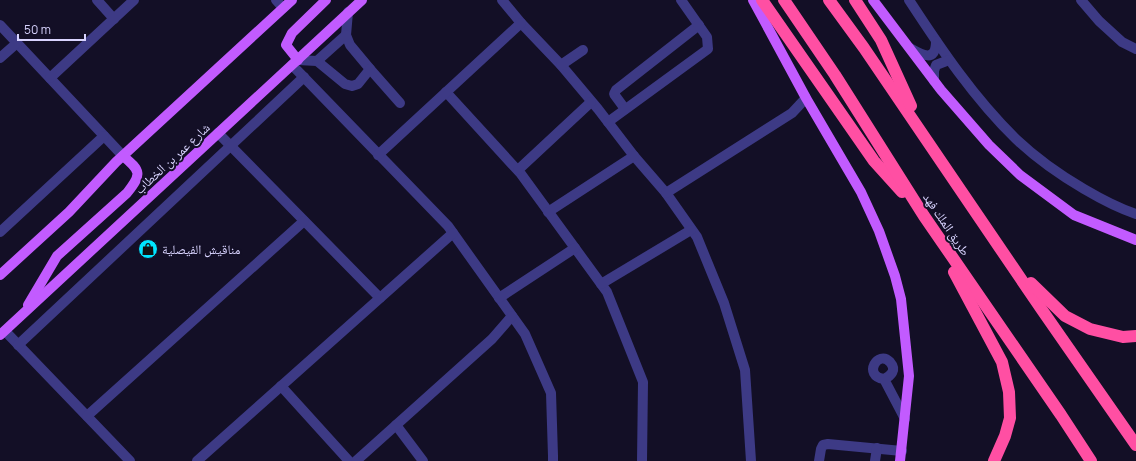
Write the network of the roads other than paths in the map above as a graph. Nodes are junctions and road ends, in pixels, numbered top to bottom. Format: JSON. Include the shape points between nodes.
{"nodes":[{"id":1,"x":97,"y":0,"type":"edge"},
{"id":2,"x":134,"y":0,"type":"edge"},
{"id":3,"x":276,"y":0,"type":"edge"},
{"id":4,"x":292,"y":0,"type":"edge"},
{"id":5,"x":326,"y":0,"type":"edge"},
{"id":6,"x":362,"y":0,"type":"edge"},
{"id":7,"x":681,"y":0,"type":"edge"},
{"id":8,"x":753,"y":0,"type":"edge"},
{"id":9,"x":762,"y":0,"type":"edge"},
{"id":10,"x":784,"y":0,"type":"edge"},
{"id":11,"x":829,"y":0,"type":"edge"},
{"id":12,"x":855,"y":0,"type":"edge"},
{"id":13,"x":873,"y":0,"type":"edge"},
{"id":14,"x":909,"y":0,"type":"edge"},
{"id":15,"x":1081,"y":0,"type":"edge"},
{"id":16,"x":508,"y":2,"type":"edge"},
{"id":17,"x":283,"y":8,"type":"junction"},
{"id":18,"x":348,"y":12,"type":"junction"},
{"id":19,"x":114,"y":19,"type":"junction"},
{"id":20,"x":521,"y":23,"type":"junction"},
{"id":21,"x":0,"y":25,"type":"edge"},
{"id":22,"x":698,"y":25,"type":"junction"},
{"id":23,"x":346,"y":35,"type":"junction"},
{"id":24,"x":936,"y":41,"type":"junction"},
{"id":25,"x":17,"y":43,"type":"junction"},
{"id":26,"x":910,"y":48,"type":"junction"},
{"id":27,"x":1136,"y":49,"type":"edge"},
{"id":28,"x":583,"y":50,"type":"dead end"},
{"id":29,"x":0,"y":58,"type":"edge"},
{"id":30,"x":949,"y":60,"type":"junction"},
{"id":31,"x":317,"y":61,"type":"junction"},
{"id":32,"x":295,"y":62,"type":"junction"},
{"id":33,"x":561,"y":65,"type":"junction"},
{"id":34,"x":370,"y":70,"type":"junction"},
{"id":35,"x":304,"y":77,"type":"junction"},
{"id":36,"x":50,"y":78,"type":"junction"},
{"id":37,"x":934,"y":81,"type":"junction"},
{"id":38,"x":446,"y":92,"type":"junction"},
{"id":39,"x":806,"y":98,"type":"junction"},
{"id":40,"x":591,"y":102,"type":"junction"},
{"id":41,"x":400,"y":103,"type":"dead end"},
{"id":42,"x":625,"y":110,"type":"junction"},
{"id":43,"x":608,"y":122,"type":"junction"},
{"id":44,"x":218,"y":133,"type":"junction"},
{"id":45,"x":924,"y":134,"type":"junction"},
{"id":46,"x":104,"y":136,"type":"junction"},
{"id":47,"x":230,"y":146,"type":"junction"},
{"id":48,"x":378,"y":155,"type":"junction"},
{"id":49,"x":123,"y":156,"type":"junction"},
{"id":50,"x":634,"y":156,"type":"junction"},
{"id":51,"x":518,"y":170,"type":"junction"},
{"id":52,"x":666,"y":193,"type":"junction"},
{"id":53,"x":548,"y":212,"type":"junction"},
{"id":54,"x":1136,"y":214,"type":"edge"},
{"id":55,"x":924,"y":216,"type":"junction"},
{"id":56,"x":304,"y":221,"type":"junction"},
{"id":57,"x":691,"y":230,"type":"junction"},
{"id":58,"x":0,"y":232,"type":"edge"},
{"id":59,"x":453,"y":233,"type":"junction"},
{"id":60,"x":1136,"y":240,"type":"edge"},
{"id":61,"x":575,"y":248,"type":"junction"},
{"id":62,"x":1011,"y":264,"type":"junction"},
{"id":63,"x":0,"y":275,"type":"edge"},
{"id":64,"x":601,"y":284,"type":"junction"},
{"id":65,"x":380,"y":298,"type":"junction"},
{"id":66,"x":499,"y":298,"type":"junction"},
{"id":67,"x":22,"y":315,"type":"junction"},
{"id":68,"x":512,"y":316,"type":"junction"},
{"id":69,"x":2,"y":333,"type":"edge"},
{"id":70,"x":1136,"y":336,"type":"edge"},
{"id":71,"x":18,"y":345,"type":"junction"},
{"id":72,"x":884,"y":379,"type":"dead end"},
{"id":73,"x":281,"y":386,"type":"junction"},
{"id":74,"x":87,"y":416,"type":"junction"},
{"id":75,"x":905,"y":419,"type":"junction"},
{"id":76,"x":396,"y":425,"type":"junction"},
{"id":77,"x":1136,"y":445,"type":"edge"},
{"id":78,"x":877,"y":448,"type":"junction"},
{"id":79,"x":901,"y":456,"type":"edge"},
{"id":80,"x":130,"y":461,"type":"edge"},
{"id":81,"x":197,"y":461,"type":"edge"},
{"id":82,"x":349,"y":461,"type":"edge"},
{"id":83,"x":356,"y":461,"type":"edge"},
{"id":84,"x":423,"y":461,"type":"edge"},
{"id":85,"x":553,"y":461,"type":"edge"},
{"id":86,"x":642,"y":461,"type":"edge"},
{"id":87,"x":751,"y":461,"type":"edge"},
{"id":88,"x":819,"y":461,"type":"edge"},
{"id":89,"x":876,"y":461,"type":"edge"},
{"id":90,"x":994,"y":461,"type":"edge"},
{"id":91,"x":1091,"y":461,"type":"edge"}],
"edges":[{"from":1,"to":19,"type":"street"},
{"from":2,"to":19,"type":"street"},
{"from":3,"to":17,"type":"street"},
{"from":4,"to":17,"type":"main road"},
{"from":5,"to":32,"type":"main road","via":[[292,32],[286,46]]},
{"from":6,"to":18,"type":"main road","name":"شارع عمر بن الخطاب"},
{"from":7,"to":22,"type":"street"},
{"from":8,"to":39,"type":"main road"},
{"from":9,"to":55,"type":"highway","via":[[874,161]]},
{"from":10,"to":55,"type":"highway","name":"طريق الملك فهد","via":[[835,75]]},
{"from":11,"to":45,"type":"highway"},
{"from":12,"to":45,"type":"highway","via":[[882,40]]},
{"from":13,"to":26,"type":"main road"},
{"from":14,"to":24,"type":"street"},
{"from":15,"to":27,"type":"street","via":[[1122,42]]},
{"from":16,"to":20,"type":"street"},
{"from":17,"to":49,"type":"main road"},
{"from":18,"to":23,"type":"street"},
{"from":18,"to":32,"type":"main road","name":"شارع عمر بن الخطاب"},
{"from":19,"to":36,"type":"street"},
{"from":20,"to":33,"type":"street"},
{"from":20,"to":38,"type":"street"},
{"from":21,"to":25,"type":"street"},
{"from":22,"to":42,"type":"street","via":[[616,90],[614,94]]},
{"from":22,"to":42,"type":"street","via":[[707,37],[708,48]]},
{"from":23,"to":31,"type":"street"},
{"from":23,"to":34,"type":"street","via":[[350,45]]},
{"from":24,"to":26,"type":"street","via":[[936,49],[929,55],[924,56]]},
{"from":24,"to":30,"type":"street"},
{"from":25,"to":29,"type":"street"},
{"from":25,"to":36,"type":"street"},
{"from":26,"to":37,"type":"main road"},
{"from":28,"to":33,"type":"street"},
{"from":30,"to":37,"type":"street","via":[[936,65]]},
{"from":30,"to":54,"type":"street","via":[[992,114],[1038,158],[1105,201]]},
{"from":31,"to":32,"type":"street"},
{"from":31,"to":34,"type":"street","via":[[345,84],[352,86],[358,84]]},
{"from":32,"to":35,"type":"street"},
{"from":32,"to":44,"type":"main road","name":"شارع عمر بن الخطاب"},
{"from":33,"to":40,"type":"street"},
{"from":34,"to":41,"type":"street"},
{"from":35,"to":47,"type":"street"},
{"from":35,"to":48,"type":"street"},
{"from":36,"to":46,"type":"street"},
{"from":37,"to":60,"type":"main road","via":[[1020,175],[1074,215]]},
{"from":38,"to":48,"type":"street"},
{"from":38,"to":51,"type":"street"},
{"from":39,"to":52,"type":"street","via":[[792,113]]},
{"from":39,"to":75,"type":"main road","via":[[861,192],[896,276],[909,376]]},
{"from":40,"to":43,"type":"street"},
{"from":40,"to":51,"type":"street"},
{"from":42,"to":43,"type":"street"},
{"from":43,"to":50,"type":"street"},
{"from":44,"to":47,"type":"street"},
{"from":44,"to":67,"type":"main road","name":"شارع عمر بن الخطاب"},
{"from":45,"to":62,"type":"highway"},
{"from":46,"to":49,"type":"street"},
{"from":46,"to":58,"type":"street"},
{"from":47,"to":56,"type":"street"},
{"from":47,"to":71,"type":"street"},
{"from":48,"to":59,"type":"street"},
{"from":49,"to":63,"type":"main road","via":[[69,212]]},
{"from":49,"to":67,"type":"main road","via":[[135,166],[138,174],[136,182],[57,256]]},
{"from":50,"to":52,"type":"street"},
{"from":50,"to":53,"type":"street"},
{"from":51,"to":53,"type":"street"},
{"from":52,"to":57,"type":"street"},
{"from":53,"to":61,"type":"street"},
{"from":55,"to":90,"type":"highway","via":[[1002,362],[1009,392],[1010,418]]},
{"from":55,"to":91,"type":"highway","name":"طريق الملك فهد"},
{"from":56,"to":65,"type":"street"},
{"from":56,"to":74,"type":"street"},
{"from":57,"to":64,"type":"street"},
{"from":57,"to":87,"type":"street","via":[[697,237],[724,303],[745,370]]},
{"from":59,"to":65,"type":"street"},
{"from":59,"to":66,"type":"street"},
{"from":61,"to":64,"type":"street"},
{"from":61,"to":66,"type":"street"},
{"from":62,"to":70,"type":"highway","via":[[1065,316],[1090,329],[1122,337]]},
{"from":62,"to":77,"type":"highway"},
{"from":64,"to":86,"type":"street","via":[[607,292],[643,382]]},
{"from":65,"to":73,"type":"street"},
{"from":66,"to":68,"type":"street"},
{"from":67,"to":69,"type":"main road","name":"شارع عمر بن الخطاب"},
{"from":68,"to":76,"type":"street","via":[[492,339]]},
{"from":68,"to":85,"type":"street","via":[[525,334],[551,393]]},
{"from":69,"to":71,"type":"street"},
{"from":71,"to":74,"type":"street"},
{"from":72,"to":75,"type":"street"},
{"from":73,"to":81,"type":"street"},
{"from":73,"to":82,"type":"street"},
{"from":74,"to":80,"type":"street"},
{"from":75,"to":79,"type":"main road"},
{"from":76,"to":83,"type":"street"},
{"from":76,"to":84,"type":"street"},
{"from":78,"to":79,"type":"street"},
{"from":78,"to":88,"type":"street","via":[[823,445]]},
{"from":78,"to":89,"type":"street"}]}
